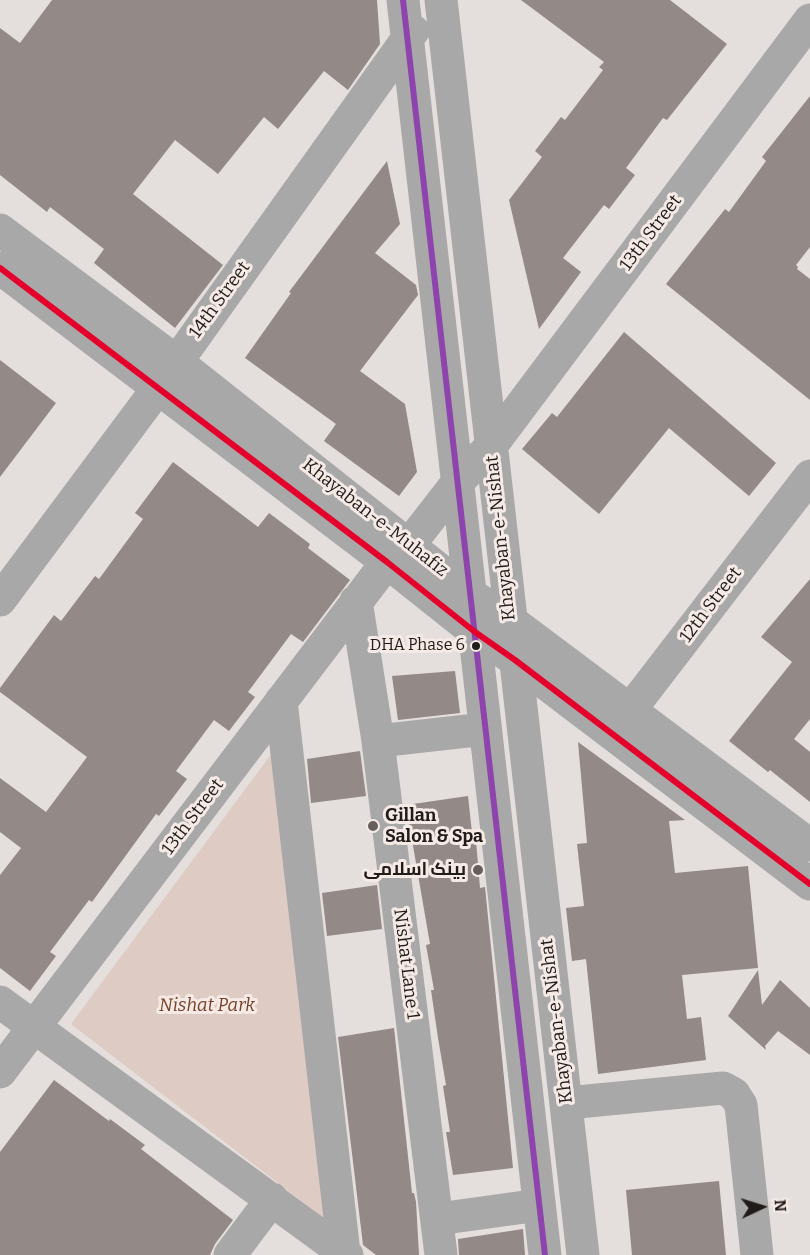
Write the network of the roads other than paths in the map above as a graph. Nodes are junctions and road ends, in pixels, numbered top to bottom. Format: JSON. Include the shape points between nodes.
{"nodes":[{"id":1,"x":402,"y":0,"type":"edge"},
{"id":2,"x":440,"y":0,"type":"edge"},
{"id":3,"x":810,"y":20,"type":"edge"},
{"id":4,"x":407,"y":39,"type":"junction"},
{"id":5,"x":0,"y":230,"type":"edge"},
{"id":6,"x":0,"y":268,"type":"edge"},
{"id":7,"x":177,"y":362,"type":"junction"},
{"id":8,"x":158,"y":388,"type":"junction"},
{"id":9,"x":491,"y":446,"type":"junction"},
{"id":10,"x":810,"y":477,"type":"edge"},
{"id":11,"x":458,"y":482,"type":"junction"},
{"id":12,"x":398,"y":554,"type":"junction"},
{"id":13,"x":470,"y":594,"type":"junction"},
{"id":14,"x":0,"y":600,"type":"edge"},
{"id":15,"x":356,"y":602,"type":"junction"},
{"id":16,"x":511,"y":621,"type":"junction"},
{"id":17,"x":474,"y":633,"type":"junction"},
{"id":18,"x":515,"y":660,"type":"junction"},
{"id":19,"x":281,"y":701,"type":"junction"},
{"id":20,"x":621,"y":722,"type":"junction"},
{"id":21,"x":485,"y":729,"type":"junction"},
{"id":22,"x":378,"y":741,"type":"junction"},
{"id":23,"x":810,"y":845,"type":"edge"},
{"id":24,"x":810,"y":884,"type":"edge"},
{"id":25,"x":0,"y":1002,"type":"edge"},
{"id":26,"x":35,"y":1026,"type":"junction"},
{"id":27,"x":0,"y":1072,"type":"edge"},
{"id":28,"x":567,"y":1103,"type":"junction"},
{"id":29,"x":272,"y":1199,"type":"junction"},
{"id":30,"x":539,"y":1205,"type":"junction"},
{"id":31,"x":438,"y":1219,"type":"junction"},
{"id":32,"x":346,"y":1254,"type":"edge"},
{"id":33,"x":230,"y":1255,"type":"edge"},
{"id":34,"x":441,"y":1255,"type":"edge"},
{"id":35,"x":545,"y":1255,"type":"edge"},
{"id":36,"x":584,"y":1255,"type":"edge"},
{"id":37,"x":757,"y":1255,"type":"edge"}],
"edges":[{"from":1,"to":4,"type":"street","name":"Khayaban-e-Nishat"},
{"from":2,"to":4,"type":"street","name":"14th Street"},
{"from":2,"to":9,"type":"street","name":"Khayaban-e-Nishat"},
{"from":3,"to":9,"type":"street","name":"13th Street"},
{"from":4,"to":7,"type":"street","name":"14th Street"},
{"from":4,"to":11,"type":"street","name":"Khayaban-e-Nishat"},
{"from":5,"to":7,"type":"street","name":"Khayaban-e-Muhafiz"},
{"from":6,"to":8,"type":"street","name":"Khayaban-e-Muhafiz"},
{"from":7,"to":8,"type":"street","name":"14th Street"},
{"from":7,"to":12,"type":"street","name":"Khayaban-e-Muhafiz"},
{"from":8,"to":12,"type":"street","name":"Khayaban-e-Muhafiz"},
{"from":8,"to":14,"type":"street","name":"14th Street"},
{"from":9,"to":11,"type":"street","name":"13th Street"},
{"from":9,"to":16,"type":"street","name":"Khayaban-e-Nishat"},
{"from":10,"to":20,"type":"street","name":"12th Street"},
{"from":11,"to":12,"type":"street","name":"13th Street"},
{"from":11,"to":13,"type":"street","name":"Khayaban-e-Nishat"},
{"from":12,"to":13,"type":"street","name":"Khayaban-e-Muhafiz"},
{"from":12,"to":15,"type":"street","name":"13th Street"},
{"from":12,"to":17,"type":"street","name":"Khayaban-e-Muhafiz"},
{"from":13,"to":16,"type":"street","name":"Khayaban-e-Muhafiz"},
{"from":13,"to":17,"type":"street","name":"Khayaban-e-Nishat"},
{"from":15,"to":19,"type":"street","name":"13th Street"},
{"from":15,"to":22,"type":"street","name":"Nishat Lane 1"},
{"from":16,"to":18,"type":"street","name":"Khayaban-e-Nishat"},
{"from":16,"to":20,"type":"street","name":"Khayaban-e-Muhafiz"},
{"from":17,"to":18,"type":"street","name":"Khayaban-e-Muhafiz"},
{"from":17,"to":21,"type":"street","name":"Khayaban-e-Nishat"},
{"from":18,"to":20,"type":"street","name":"Khayaban-e-Muhafiz"},
{"from":18,"to":28,"type":"street","name":"Khayaban-e-Nishat"},
{"from":19,"to":26,"type":"street","name":"13th Street"},
{"from":19,"to":32,"type":"street"},
{"from":20,"to":23,"type":"street","name":"Khayaban-e-Muhafiz"},
{"from":20,"to":24,"type":"street","name":"Khayaban-e-Muhafiz"},
{"from":21,"to":22,"type":"street"},
{"from":21,"to":30,"type":"street","name":"Khayaban-e-Nishat"},
{"from":22,"to":31,"type":"street","name":"Nishat Lane 1"},
{"from":25,"to":26,"type":"street"},
{"from":26,"to":27,"type":"street","name":"13th Street"},
{"from":26,"to":29,"type":"street"},
{"from":28,"to":36,"type":"street","name":"Khayaban-e-Nishat"},
{"from":28,"to":37,"type":"street","via":[[723,1088],[734,1094],[741,1105]]},
{"from":29,"to":32,"type":"street"},
{"from":29,"to":33,"type":"street"},
{"from":30,"to":31,"type":"street"},
{"from":30,"to":35,"type":"street","name":"Khayaban-e-Nishat"},
{"from":31,"to":34,"type":"street","name":"Nishat Lane 1"}]}
